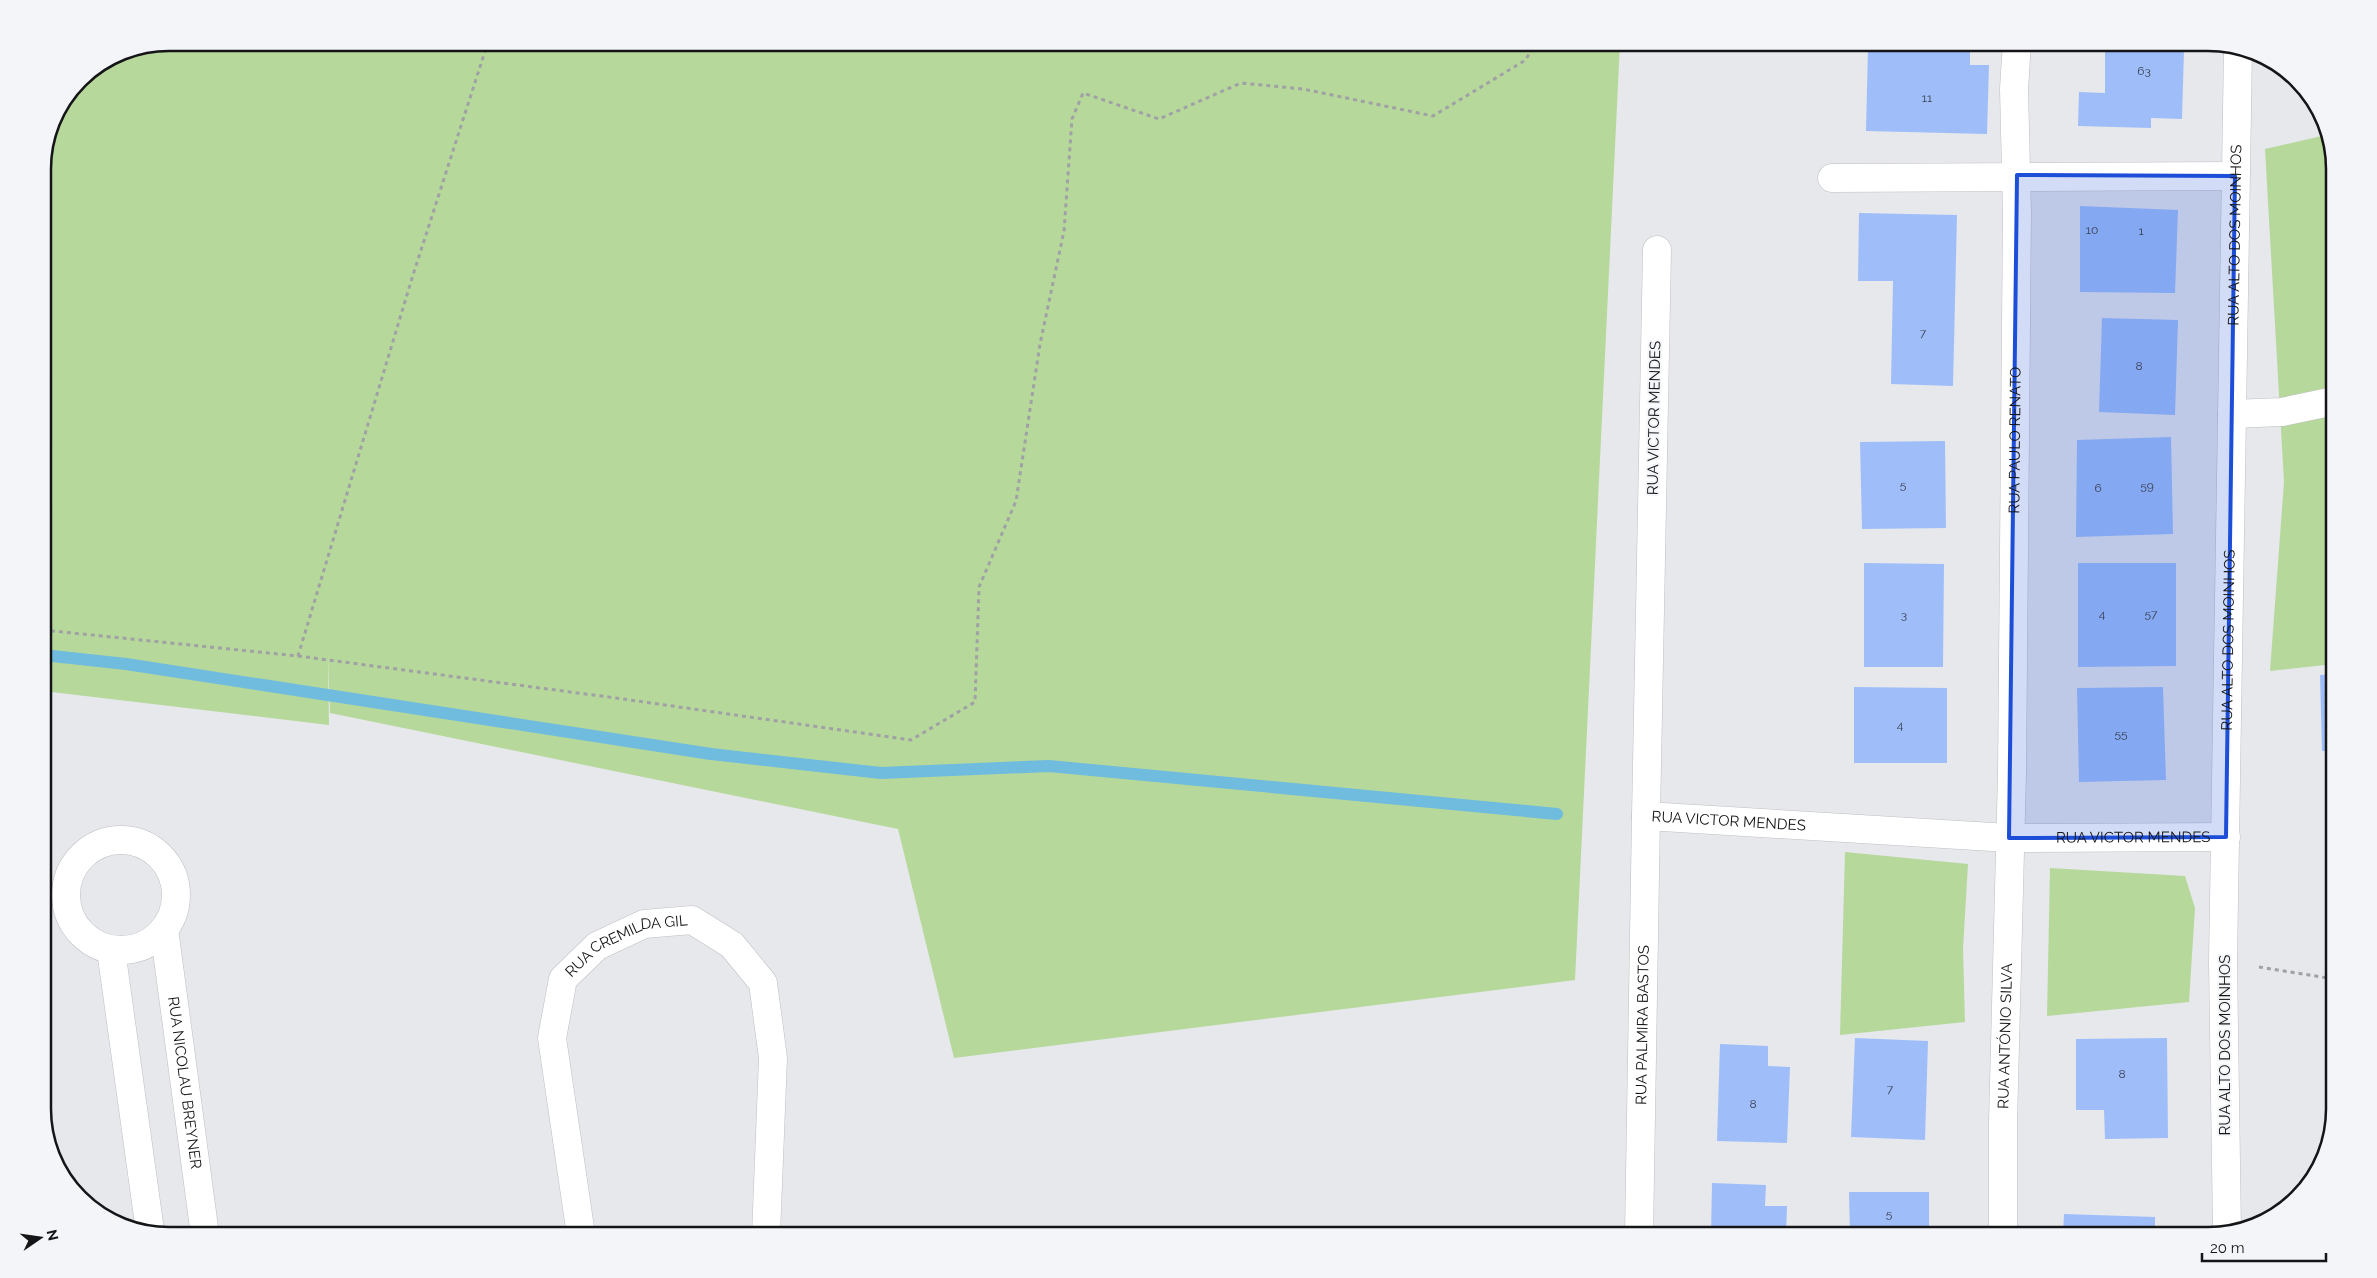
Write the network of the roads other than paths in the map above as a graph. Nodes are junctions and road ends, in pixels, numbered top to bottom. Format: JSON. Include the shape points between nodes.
{"nodes":[{"id":1,"x":2016,"y":51,"type":"edge"},
{"id":2,"x":2238,"y":55,"type":"edge"},
{"id":3,"x":2017,"y":175,"type":"junction"},
{"id":4,"x":2235,"y":176,"type":"junction"},
{"id":5,"x":1832,"y":178,"type":"dead end"},
{"id":6,"x":1657,"y":250,"type":"dead end"},
{"id":7,"x":2325,"y":404,"type":"edge"},
{"id":8,"x":2232,"y":414,"type":"junction"},
{"id":9,"x":1646,"y":816,"type":"junction"},
{"id":10,"x":2226,"y":836,"type":"junction"},
{"id":11,"x":2010,"y":838,"type":"junction"},
{"id":12,"x":54,"y":899,"type":"edge"},
{"id":13,"x":164,"y":929,"type":"junction"},
{"id":14,"x":111,"y":950,"type":"junction"},
{"id":15,"x":149,"y":1225,"type":"edge"},
{"id":16,"x":2226,"y":1225,"type":"edge"},
{"id":17,"x":204,"y":1227,"type":"edge"},
{"id":18,"x":580,"y":1227,"type":"edge"},
{"id":19,"x":766,"y":1227,"type":"edge"},
{"id":20,"x":1639,"y":1227,"type":"edge"},
{"id":21,"x":2003,"y":1227,"type":"edge"}],
"edges":[{"from":1,"to":3,"type":"street","name":"RUA PAULO RENATO","via":[[2014,89]]},
{"from":2,"to":4,"type":"street","name":"RUA ALTO DOS MOINHOS"},
{"from":3,"to":4,"type":"street"},
{"from":3,"to":5,"type":"street"},
{"from":3,"to":11,"type":"street","name":"RUA PAULO RENATO"},
{"from":4,"to":8,"type":"street","name":"RUA ALTO DOS MOINHOS"},
{"from":6,"to":9,"type":"street","name":"RUA VICTOR MENDES"},
{"from":7,"to":8,"type":"street","via":[[2282,412]]},
{"from":8,"to":10,"type":"street","name":"RUA ALTO DOS MOINHOS"},
{"from":9,"to":11,"type":"street","name":"RUA VICTOR MENDES"},
{"from":9,"to":20,"type":"street","name":"RUA PALMIRA BASTOS"},
{"from":10,"to":11,"type":"street","name":"RUA VICTOR MENDES"},
{"from":10,"to":16,"type":"street","name":"RUA ALTO DOS MOINHOS"},
{"from":11,"to":21,"type":"street","name":"RUA ANTÓNIO SILVA"},
{"from":12,"to":13,"type":"street","via":[[74,864],[86,851],[102,842],[120,839],[137,842],[166,862],[174,878],[173,914]]},
{"from":12,"to":14,"type":"street","via":[[79,932]]},
{"from":13,"to":14,"type":"street","via":[[154,940],[140,947]]},
{"from":13,"to":17,"type":"street","name":"RUA NICOLAU BREYNER"},
{"from":14,"to":15,"type":"street"},
{"from":18,"to":19,"type":"street","name":"RUA CREMILDA GIL","via":[[552,1038],[563,979],[597,946],[644,924],[692,920],[732,945],[763,983],[773,1058]]}]}
